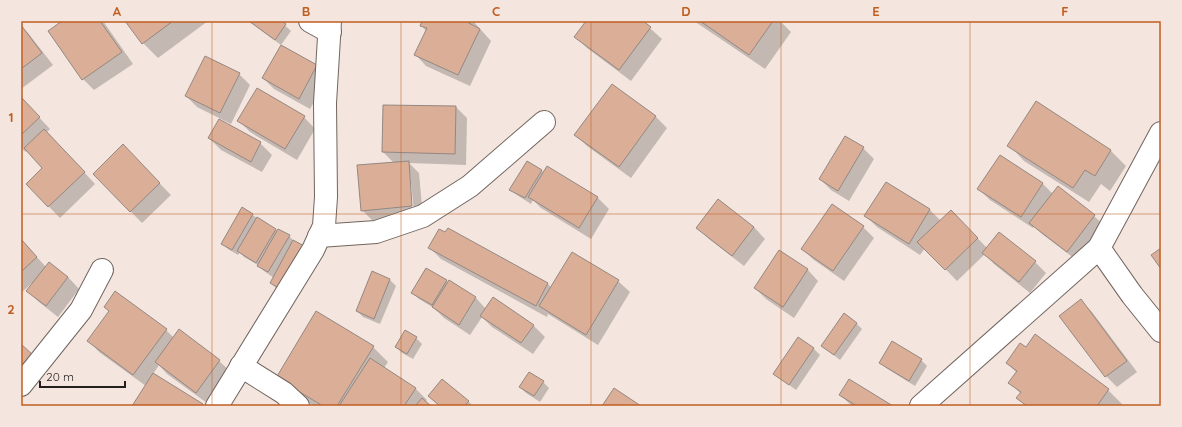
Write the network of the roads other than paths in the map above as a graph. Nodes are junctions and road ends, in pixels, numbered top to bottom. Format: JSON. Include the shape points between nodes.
{"nodes":[{"id":1,"x":310,"y":21,"type":"edge"},
{"id":2,"x":330,"y":27,"type":"edge"},
{"id":3,"x":544,"y":122,"type":"dead end"},
{"id":4,"x":1161,"y":133,"type":"edge"},
{"id":5,"x":319,"y":236,"type":"junction"},
{"id":6,"x":1099,"y":248,"type":"junction"},
{"id":7,"x":102,"y":270,"type":"dead end"},
{"id":8,"x":1161,"y":331,"type":"edge"},
{"id":9,"x":241,"y":366,"type":"junction"},
{"id":10,"x":21,"y":385,"type":"edge"},
{"id":11,"x":217,"y":406,"type":"edge"},
{"id":12,"x":298,"y":406,"type":"edge"},
{"id":13,"x":921,"y":406,"type":"edge"}],
"edges":[{"from":1,"to":2,"type":"street"},
{"from":2,"to":5,"type":"street","via":[[325,103],[326,197],[324,226]]},
{"from":3,"to":5,"type":"street","via":[[470,186],[423,216],[376,232]]},
{"from":4,"to":6,"type":"street"},
{"from":5,"to":9,"type":"street","via":[[313,250]]},
{"from":6,"to":8,"type":"street"},
{"from":6,"to":13,"type":"street"},
{"from":7,"to":10,"type":"street","via":[[81,310]]},
{"from":9,"to":11,"type":"street"},
{"from":9,"to":12,"type":"street","via":[[284,393]]}]}
